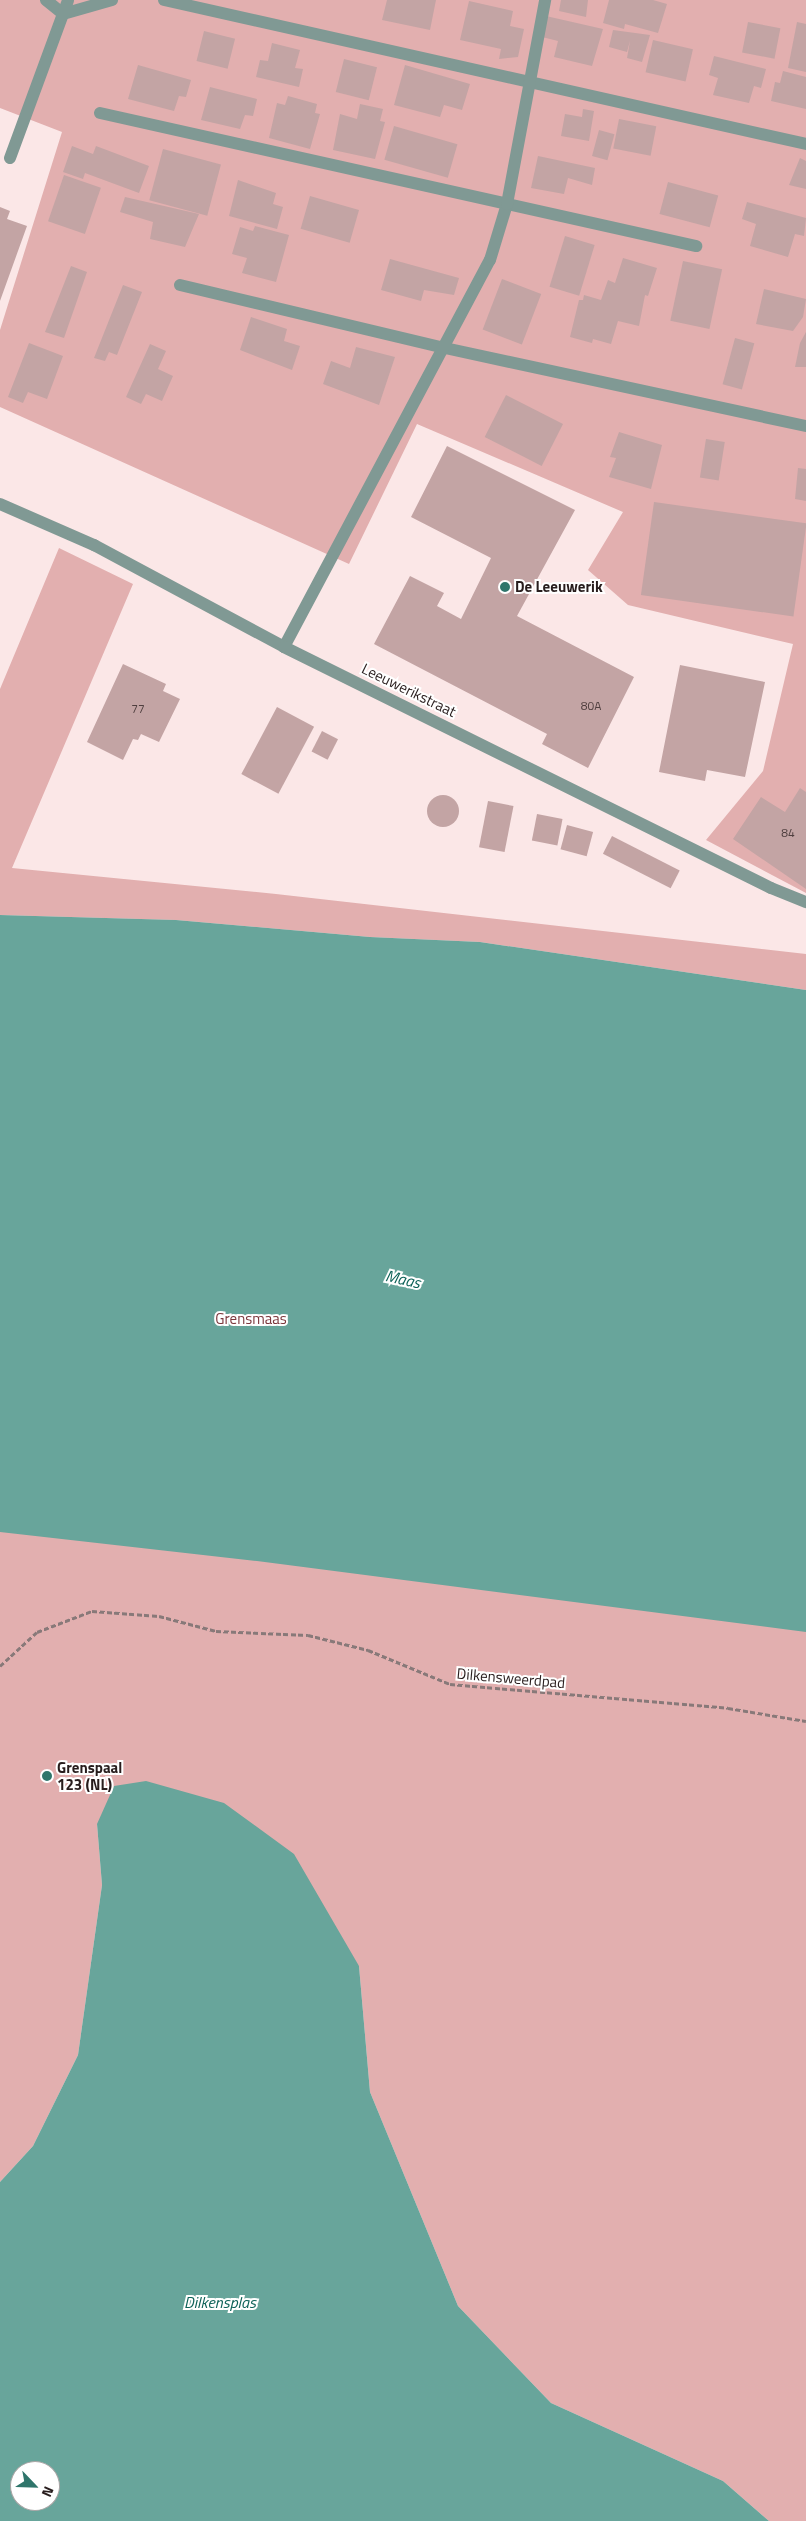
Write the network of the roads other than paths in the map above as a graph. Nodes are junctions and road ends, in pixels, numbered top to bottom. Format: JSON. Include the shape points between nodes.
{"nodes":[{"id":1,"x":46,"y":0,"type":"edge"},
{"id":2,"x":68,"y":0,"type":"edge"},
{"id":3,"x":112,"y":0,"type":"edge"},
{"id":4,"x":164,"y":0,"type":"edge"},
{"id":5,"x":545,"y":0,"type":"edge"},
{"id":6,"x":63,"y":14,"type":"junction"},
{"id":7,"x":531,"y":81,"type":"junction"},
{"id":8,"x":100,"y":113,"type":"dead end"},
{"id":9,"x":806,"y":144,"type":"edge"},
{"id":10,"x":10,"y":158,"type":"dead end"},
{"id":11,"x":507,"y":204,"type":"junction"},
{"id":12,"x":696,"y":246,"type":"dead end"},
{"id":13,"x":180,"y":285,"type":"dead end"},
{"id":14,"x":445,"y":348,"type":"junction"},
{"id":15,"x":806,"y":426,"type":"edge"},
{"id":16,"x":0,"y":504,"type":"edge"},
{"id":17,"x":284,"y":647,"type":"junction"},
{"id":18,"x":806,"y":902,"type":"edge"}],
"edges":[{"from":1,"to":6,"type":"street"},
{"from":2,"to":6,"type":"street"},
{"from":3,"to":6,"type":"street"},
{"from":4,"to":7,"type":"street"},
{"from":5,"to":7,"type":"street"},
{"from":6,"to":10,"type":"street"},
{"from":7,"to":9,"type":"street"},
{"from":7,"to":11,"type":"street"},
{"from":8,"to":11,"type":"street"},
{"from":11,"to":12,"type":"street"},
{"from":11,"to":14,"type":"street","via":[[490,260]]},
{"from":13,"to":14,"type":"street"},
{"from":14,"to":15,"type":"street"},
{"from":14,"to":17,"type":"street"},
{"from":16,"to":17,"type":"street","name":"Leeuwerikstraat","via":[[94,546]]},
{"from":17,"to":18,"type":"street","name":"Leeuwerikstraat","via":[[771,888]]}]}
